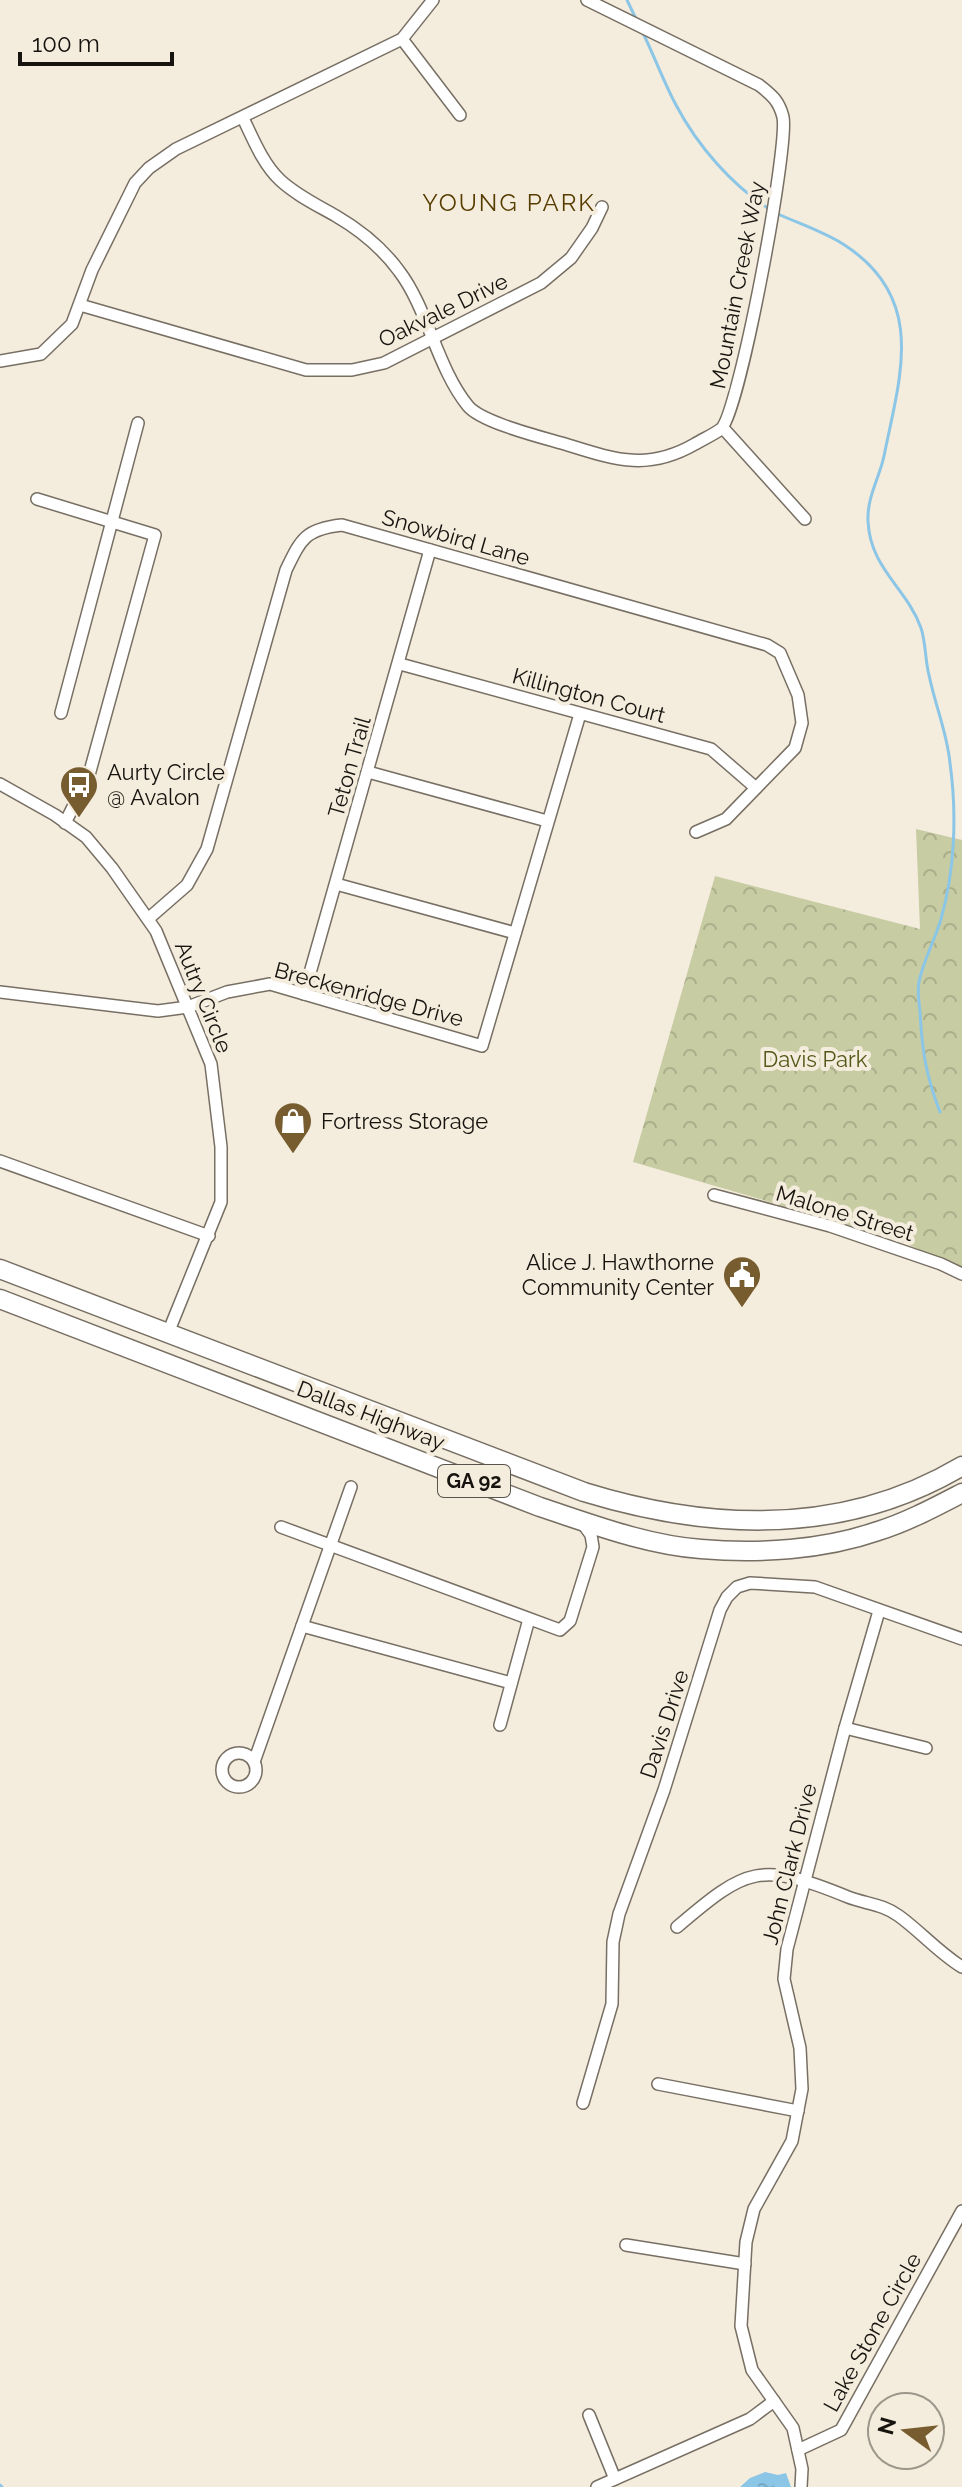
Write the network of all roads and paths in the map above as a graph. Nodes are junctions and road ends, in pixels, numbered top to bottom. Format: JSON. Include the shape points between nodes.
{"nodes":[{"id":1,"x":433,"y":0,"type":"edge"},
{"id":2,"x":587,"y":0,"type":"edge"},
{"id":3,"x":402,"y":39,"type":"junction"},
{"id":4,"x":460,"y":115,"type":"dead end"},
{"id":5,"x":243,"y":118,"type":"junction"},
{"id":6,"x":602,"y":207,"type":"dead end"},
{"id":7,"x":80,"y":305,"type":"junction"},
{"id":8,"x":433,"y":339,"type":"junction"},
{"id":9,"x":0,"y":361,"type":"edge"},
{"id":10,"x":138,"y":423,"type":"dead end"},
{"id":11,"x":723,"y":428,"type":"junction"},
{"id":12,"x":37,"y":499,"type":"dead end"},
{"id":13,"x":805,"y":519,"type":"dead end"},
{"id":14,"x":112,"y":522,"type":"junction"},
{"id":15,"x":430,"y":550,"type":"junction"},
{"id":16,"x":400,"y":664,"type":"junction"},
{"id":17,"x":61,"y":713,"type":"dead end"},
{"id":18,"x":580,"y":714,"type":"junction"},
{"id":19,"x":368,"y":772,"type":"junction"},
{"id":20,"x":0,"y":784,"type":"edge"},
{"id":21,"x":756,"y":788,"type":"junction"},
{"id":22,"x":547,"y":821,"type":"junction"},
{"id":23,"x":65,"y":823,"type":"junction"},
{"id":24,"x":696,"y":832,"type":"dead end"},
{"id":25,"x":336,"y":884,"type":"junction"},
{"id":26,"x":148,"y":919,"type":"junction"},
{"id":27,"x":515,"y":933,"type":"junction"},
{"id":28,"x":0,"y":992,"type":"edge"},
{"id":29,"x":304,"y":994,"type":"junction"},
{"id":30,"x":188,"y":1007,"type":"junction"},
{"id":31,"x":0,"y":1161,"type":"edge"},
{"id":32,"x":714,"y":1195,"type":"dead end"},
{"id":33,"x":209,"y":1236,"type":"junction"},
{"id":34,"x":0,"y":1269,"type":"edge"},
{"id":35,"x":962,"y":1274,"type":"edge"},
{"id":36,"x":0,"y":1299,"type":"edge"},
{"id":37,"x":168,"y":1333,"type":"junction"},
{"id":38,"x":962,"y":1466,"type":"edge"},
{"id":39,"x":351,"y":1487,"type":"dead end"},
{"id":40,"x":962,"y":1493,"type":"edge"},
{"id":41,"x":578,"y":1519,"type":"junction"},
{"id":42,"x":281,"y":1527,"type":"dead end"},
{"id":43,"x":621,"y":1533,"type":"junction"},
{"id":44,"x":330,"y":1545,"type":"junction"},
{"id":45,"x":593,"y":1547,"type":"junction"},
{"id":46,"x":879,"y":1611,"type":"junction"},
{"id":47,"x":529,"y":1619,"type":"junction"},
{"id":48,"x":302,"y":1626,"type":"junction"},
{"id":49,"x":962,"y":1639,"type":"edge"},
{"id":50,"x":511,"y":1683,"type":"junction"},
{"id":51,"x":500,"y":1725,"type":"dead end"},
{"id":52,"x":845,"y":1728,"type":"junction"},
{"id":53,"x":926,"y":1748,"type":"dead end"},
{"id":54,"x":254,"y":1762,"type":"dead end"},
{"id":55,"x":805,"y":1878,"type":"junction"},
{"id":56,"x":677,"y":1927,"type":"dead end"},
{"id":57,"x":962,"y":1967,"type":"edge"},
{"id":58,"x":658,"y":2084,"type":"dead end"},
{"id":59,"x":583,"y":2103,"type":"dead end"},
{"id":60,"x":798,"y":2111,"type":"junction"},
{"id":61,"x":962,"y":2211,"type":"edge"},
{"id":62,"x":626,"y":2245,"type":"dead end"},
{"id":63,"x":745,"y":2264,"type":"junction"},
{"id":64,"x":774,"y":2401,"type":"junction"},
{"id":65,"x":589,"y":2415,"type":"dead end"},
{"id":66,"x":798,"y":2450,"type":"junction"},
{"id":67,"x":615,"y":2479,"type":"junction"},
{"id":68,"x":597,"y":2487,"type":"edge"},
{"id":69,"x":801,"y":2487,"type":"edge"}],
"edges":[{"from":1,"to":3,"type":"street"},
{"from":2,"to":11,"type":"street","name":"Mountain Creek Way","via":[[759,85],[776,98],[783,118],[781,165],[747,349]]},
{"from":3,"to":4,"type":"street"},
{"from":3,"to":5,"type":"street"},
{"from":5,"to":7,"type":"street","via":[[176,149],[135,183]]},
{"from":5,"to":8,"type":"street","via":[[279,179],[356,229],[400,272]]},
{"from":6,"to":8,"type":"street","name":"Oakvale Drive","via":[[571,258],[541,283]]},
{"from":7,"to":8,"type":"street","name":"Oakvale Drive","via":[[306,370],[352,370],[384,363]]},
{"from":7,"to":9,"type":"street","via":[[72,324],[41,354]]},
{"from":8,"to":11,"type":"street","via":[[469,408],[510,427],[612,459],[647,463],[677,455]]},
{"from":10,"to":14,"type":"street"},
{"from":11,"to":13,"type":"street"},
{"from":12,"to":14,"type":"street"},
{"from":14,"to":17,"type":"street"},
{"from":14,"to":23,"type":"street","via":[[155,535],[89,775]]},
{"from":15,"to":16,"type":"street","name":"Teton Trail"},
{"from":15,"to":21,"type":"street","name":"Snowbird Lane","via":[[767,645],[780,653],[798,695],[802,723],[795,748]]},
{"from":15,"to":26,"type":"street","name":"Snowbird Lane","via":[[342,525],[321,527],[302,538],[286,570],[207,849],[187,885]]},
{"from":16,"to":18,"type":"street","name":"Killington Court"},
{"from":16,"to":19,"type":"street","name":"Teton Trail"},
{"from":18,"to":21,"type":"street","name":"Killington Court","via":[[711,749]]},
{"from":18,"to":22,"type":"street","name":"Breckenridge Drive"},
{"from":19,"to":22,"type":"street"},
{"from":19,"to":25,"type":"street","name":"Teton Trail"},
{"from":20,"to":23,"type":"street","name":"Autry Circle"},
{"from":21,"to":24,"type":"street","name":"Snowbird Lane","via":[[726,819]]},
{"from":22,"to":27,"type":"street","name":"Breckenridge Drive"},
{"from":23,"to":26,"type":"street","name":"Autry Circle","via":[[86,837]]},
{"from":25,"to":27,"type":"street"},
{"from":25,"to":29,"type":"street","name":"Teton Trail"},
{"from":26,"to":30,"type":"street","name":"Autry Circle"},
{"from":27,"to":29,"type":"street","name":"Breckenridge Drive","via":[[482,1046]]},
{"from":28,"to":30,"type":"street","name":"Breckenridge Drive","via":[[158,1011]]},
{"from":29,"to":30,"type":"street","name":"Breckenridge Drive","via":[[270,984]]},
{"from":30,"to":33,"type":"street","name":"Autry Circle","via":[[216,1088],[221,1202]]},
{"from":31,"to":33,"type":"street"},
{"from":32,"to":35,"type":"street","name":"Malone Street","via":[[830,1226]]},
{"from":33,"to":37,"type":"street","name":"Autry Circle"},
{"from":34,"to":37,"type":"main road","name":"Dallas Highway","number":"GA 92"},
{"from":36,"to":41,"type":"main road","name":"Dallas Highway","number":"GA 92"},
{"from":37,"to":38,"type":"main road","name":"Dallas Highway","number":"GA 92","via":[[584,1492],[654,1512],[738,1522],[828,1515],[909,1491]]},
{"from":39,"to":44,"type":"street"},
{"from":40,"to":43,"type":"main road","name":"Dallas Highway","number":"GA 92","via":[[877,1532],[789,1548],[700,1549]]},
{"from":41,"to":43,"type":"main road","name":"Dallas Highway","number":"GA 92"},
{"from":41,"to":45,"type":"street"},
{"from":42,"to":44,"type":"street"},
{"from":43,"to":45,"type":"street"},
{"from":44,"to":47,"type":"street"},
{"from":44,"to":48,"type":"street"},
{"from":45,"to":47,"type":"street","via":[[565,1629]]},
{"from":46,"to":49,"type":"street","name":"Davis Drive"},
{"from":46,"to":52,"type":"street","name":"John Clark Drive"},
{"from":46,"to":59,"type":"street","name":"Davis Drive","via":[[805,1586],[750,1583],[727,1597],[619,1914],[612,2004]]},
{"from":47,"to":50,"type":"street"},
{"from":48,"to":50,"type":"street"},
{"from":48,"to":54,"type":"street"},
{"from":50,"to":51,"type":"street"},
{"from":52,"to":53,"type":"street"},
{"from":52,"to":55,"type":"street","name":"John Clark Drive"},
{"from":55,"to":56,"type":"street","via":[[754,1874],[733,1882]]},
{"from":55,"to":57,"type":"street","via":[[898,1915]]},
{"from":55,"to":60,"type":"street","name":"John Clark Drive","via":[[784,1979],[800,2048]]},
{"from":58,"to":60,"type":"street"},
{"from":60,"to":63,"type":"street","name":"John Clark Drive","via":[[792,2141],[754,2209]]},
{"from":61,"to":66,"type":"street","name":"Lake Stone Circle","via":[[841,2430]]},
{"from":62,"to":63,"type":"street"},
{"from":63,"to":64,"type":"street","name":"John Clark Drive","via":[[741,2326],[752,2370]]},
{"from":64,"to":66,"type":"street","name":"John Clark Drive","via":[[793,2428]]},
{"from":64,"to":67,"type":"street","via":[[750,2419]]},
{"from":65,"to":67,"type":"street"},
{"from":66,"to":69,"type":"street","name":"John Clark Drive"},
{"from":67,"to":68,"type":"street"}]}
